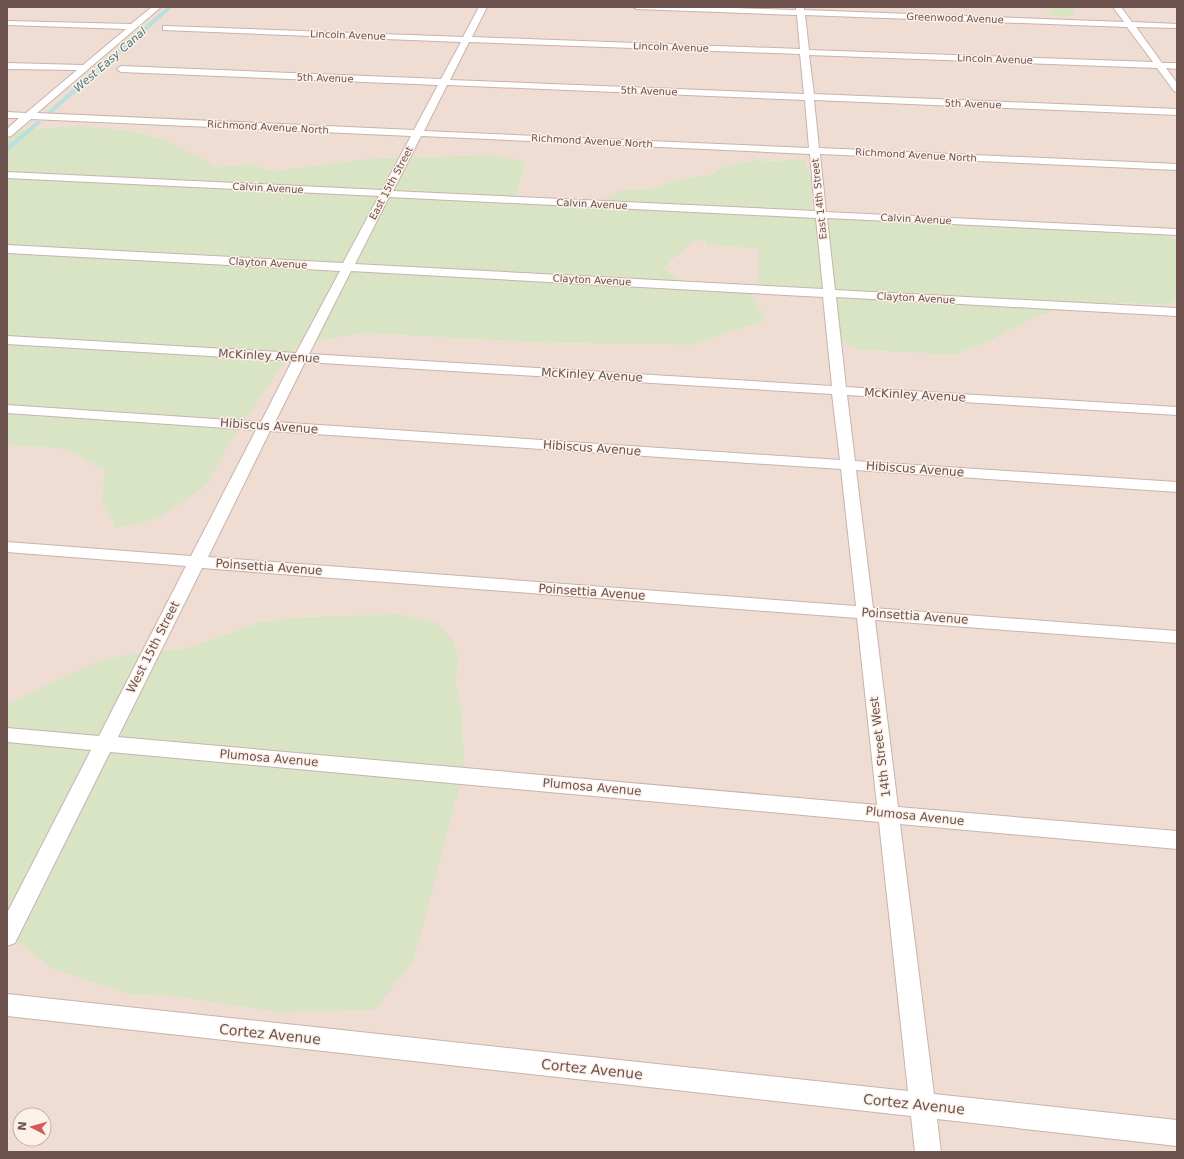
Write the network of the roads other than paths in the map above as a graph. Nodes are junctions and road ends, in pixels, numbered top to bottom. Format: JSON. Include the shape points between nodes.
{"nodes":[{"id":1,"x":156,"y":7,"type":"edge"},
{"id":2,"x":483,"y":7,"type":"edge"},
{"id":3,"x":637,"y":7,"type":"edge"},
{"id":4,"x":1117,"y":7,"type":"edge"},
{"id":5,"x":800,"y":10,"type":"edge"},
{"id":6,"x":7,"y":23,"type":"edge"},
{"id":7,"x":1129,"y":24,"type":"junction"},
{"id":8,"x":1177,"y":26,"type":"edge"},
{"id":9,"x":133,"y":27,"type":"junction"},
{"id":10,"x":166,"y":28,"type":"dead end"},
{"id":11,"x":466,"y":39,"type":"junction"},
{"id":12,"x":805,"y":52,"type":"junction"},
{"id":13,"x":1159,"y":65,"type":"junction"},
{"id":14,"x":7,"y":66,"type":"edge"},
{"id":15,"x":1177,"y":66,"type":"edge"},
{"id":16,"x":85,"y":68,"type":"junction"},
{"id":17,"x":121,"y":69,"type":"dead end"},
{"id":18,"x":443,"y":82,"type":"junction"},
{"id":19,"x":1177,"y":89,"type":"edge"},
{"id":20,"x":809,"y":97,"type":"junction"},
{"id":21,"x":1177,"y":112,"type":"edge"},
{"id":22,"x":7,"y":115,"type":"edge"},
{"id":23,"x":28,"y":116,"type":"junction"},
{"id":24,"x":417,"y":133,"type":"junction"},
{"id":25,"x":7,"y":134,"type":"edge"},
{"id":26,"x":815,"y":151,"type":"junction"},
{"id":27,"x":1177,"y":167,"type":"edge"},
{"id":28,"x":7,"y":176,"type":"edge"},
{"id":29,"x":386,"y":194,"type":"junction"},
{"id":30,"x":821,"y":215,"type":"junction"},
{"id":31,"x":1177,"y":232,"type":"edge"},
{"id":32,"x":7,"y":249,"type":"edge"},
{"id":33,"x":347,"y":267,"type":"junction"},
{"id":34,"x":829,"y":293,"type":"junction"},
{"id":35,"x":1177,"y":312,"type":"edge"},
{"id":36,"x":7,"y":340,"type":"edge"},
{"id":37,"x":300,"y":358,"type":"junction"},
{"id":38,"x":839,"y":390,"type":"junction"},
{"id":39,"x":7,"y":409,"type":"edge"},
{"id":40,"x":1177,"y":411,"type":"edge"},
{"id":41,"x":265,"y":426,"type":"junction"},
{"id":42,"x":848,"y":465,"type":"junction"},
{"id":43,"x":1177,"y":486,"type":"edge"},
{"id":44,"x":7,"y":547,"type":"edge"},
{"id":45,"x":196,"y":562,"type":"junction"},
{"id":46,"x":865,"y":613,"type":"junction"},
{"id":47,"x":1177,"y":637,"type":"edge"},
{"id":48,"x":7,"y":734,"type":"edge"},
{"id":49,"x":104,"y":743,"type":"junction"},
{"id":50,"x":888,"y":813,"type":"junction"},
{"id":51,"x":1177,"y":840,"type":"edge"},
{"id":52,"x":7,"y":936,"type":"edge"},
{"id":53,"x":7,"y":1005,"type":"edge"},
{"id":54,"x":923,"y":1104,"type":"junction"},
{"id":55,"x":1177,"y":1133,"type":"edge"},
{"id":56,"x":928,"y":1152,"type":"edge"}],
"edges":[{"from":1,"to":9,"type":"street"},
{"from":2,"to":11,"type":"street","name":"East 15th Street"},
{"from":3,"to":5,"type":"street","name":"Greenwood Avenue"},
{"from":4,"to":7,"type":"street"},
{"from":5,"to":7,"type":"street","name":"Greenwood Avenue"},
{"from":5,"to":12,"type":"street","name":"East 14th Street"},
{"from":6,"to":9,"type":"street"},
{"from":7,"to":8,"type":"street","name":"Greenwood Avenue"},
{"from":7,"to":13,"type":"street"},
{"from":9,"to":16,"type":"street"},
{"from":10,"to":11,"type":"street","name":"Lincoln Avenue"},
{"from":11,"to":12,"type":"street","name":"Lincoln Avenue"},
{"from":11,"to":18,"type":"street","name":"East 15th Street"},
{"from":12,"to":13,"type":"street","name":"Lincoln Avenue"},
{"from":12,"to":20,"type":"street","name":"East 14th Street"},
{"from":13,"to":15,"type":"street","name":"Lincoln Avenue"},
{"from":13,"to":19,"type":"street"},
{"from":14,"to":16,"type":"street"},
{"from":16,"to":23,"type":"street"},
{"from":17,"to":18,"type":"street","name":"5th Avenue"},
{"from":18,"to":20,"type":"street","name":"5th Avenue"},
{"from":18,"to":24,"type":"street","name":"East 15th Street"},
{"from":20,"to":21,"type":"street","name":"5th Avenue"},
{"from":20,"to":26,"type":"street","name":"East 14th Street"},
{"from":22,"to":23,"type":"street","name":"Richmond Avenue North"},
{"from":23,"to":24,"type":"street","name":"Richmond Avenue North"},
{"from":23,"to":25,"type":"street"},
{"from":24,"to":26,"type":"street","name":"Richmond Avenue North"},
{"from":24,"to":29,"type":"street","name":"East 15th Street"},
{"from":26,"to":27,"type":"street","name":"Richmond Avenue North"},
{"from":26,"to":30,"type":"street","name":"East 14th Street"},
{"from":28,"to":29,"type":"street","name":"Calvin Avenue"},
{"from":29,"to":30,"type":"street","name":"Calvin Avenue"},
{"from":29,"to":33,"type":"street","name":"East 15th Street"},
{"from":30,"to":31,"type":"street","name":"Calvin Avenue"},
{"from":30,"to":34,"type":"street","name":"East 14th Street"},
{"from":32,"to":33,"type":"street","name":"Clayton Avenue"},
{"from":33,"to":34,"type":"street","name":"Clayton Avenue"},
{"from":33,"to":37,"type":"street","name":"East 15th Street"},
{"from":34,"to":35,"type":"street","name":"Clayton Avenue"},
{"from":34,"to":38,"type":"street","name":"East 14th Street"},
{"from":36,"to":37,"type":"street","name":"McKinley Avenue"},
{"from":37,"to":38,"type":"street","name":"McKinley Avenue"},
{"from":37,"to":41,"type":"street","name":"West 15th Street"},
{"from":38,"to":40,"type":"street","name":"McKinley Avenue"},
{"from":38,"to":42,"type":"street","name":"14th Street West"},
{"from":39,"to":41,"type":"street","name":"Hibiscus Avenue"},
{"from":41,"to":42,"type":"street","name":"Hibiscus Avenue"},
{"from":41,"to":45,"type":"street","name":"West 15th Street"},
{"from":42,"to":43,"type":"street","name":"Hibiscus Avenue"},
{"from":42,"to":46,"type":"street","name":"14th Street West"},
{"from":44,"to":45,"type":"street","name":"Poinsettia Avenue"},
{"from":45,"to":46,"type":"street","name":"Poinsettia Avenue"},
{"from":45,"to":49,"type":"street","name":"West 15th Street"},
{"from":46,"to":47,"type":"street","name":"Poinsettia Avenue"},
{"from":46,"to":50,"type":"street","name":"14th Street West"},
{"from":48,"to":49,"type":"street","name":"Plumosa Avenue"},
{"from":49,"to":50,"type":"street","name":"Plumosa Avenue"},
{"from":49,"to":52,"type":"street","name":"West 15th Street"},
{"from":50,"to":51,"type":"street","name":"Plumosa Avenue"},
{"from":50,"to":54,"type":"street","name":"14th Street West"},
{"from":53,"to":54,"type":"street","name":"Cortez Avenue"},
{"from":54,"to":55,"type":"street","name":"Cortez Avenue"},
{"from":54,"to":56,"type":"street","name":"14th Street West"}]}
